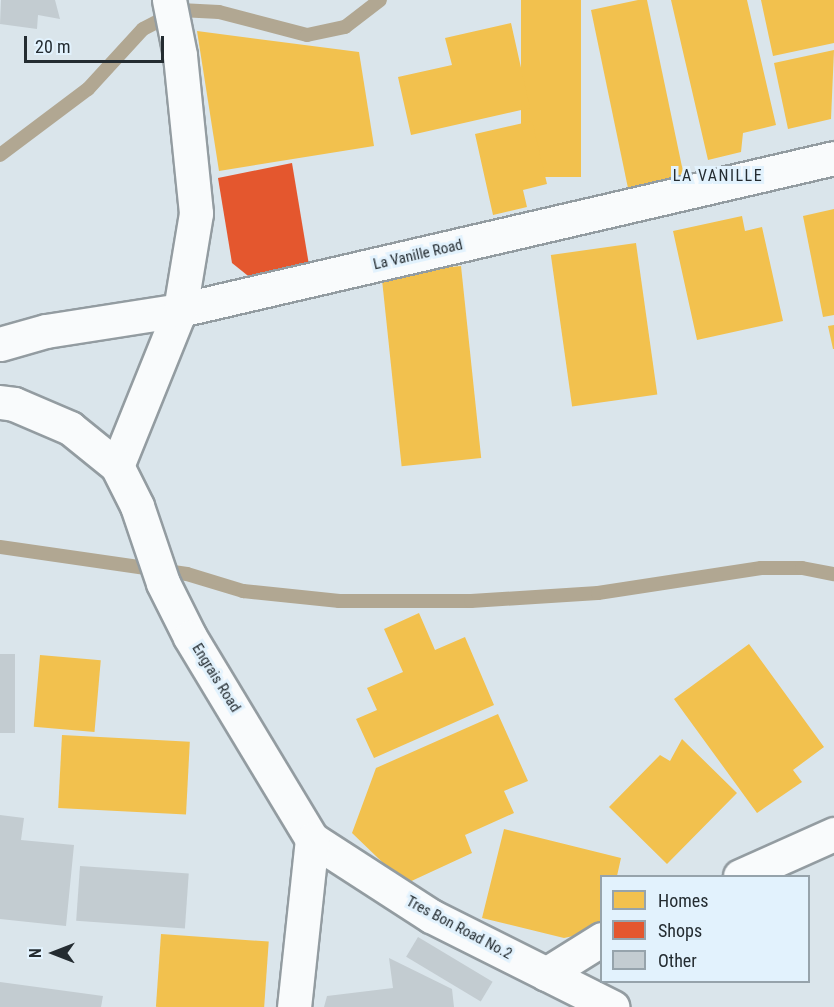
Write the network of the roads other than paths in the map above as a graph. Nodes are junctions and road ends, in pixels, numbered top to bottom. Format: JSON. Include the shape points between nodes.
{"nodes":[{"id":1,"x":169,"y":0,"type":"edge"},
{"id":2,"x":834,"y":158,"type":"edge"},
{"id":3,"x":180,"y":310,"type":"junction"},
{"id":4,"x":0,"y":344,"type":"edge"},
{"id":5,"x":7,"y":403,"type":"edge"},
{"id":6,"x":117,"y":466,"type":"junction"},
{"id":7,"x":834,"y":834,"type":"edge"},
{"id":8,"x":312,"y":839,"type":"junction"},
{"id":9,"x":742,"y":875,"type":"edge"},
{"id":10,"x":600,"y":940,"type":"edge"},
{"id":11,"x":546,"y":974,"type":"junction"},
{"id":12,"x":294,"y":1007,"type":"edge"},
{"id":13,"x":613,"y":1007,"type":"edge"}],
"edges":[{"from":1,"to":3,"type":"street","via":[[180,55],[196,213]]},
{"from":2,"to":3,"type":"street","name":"La Vanille Road"},
{"from":3,"to":4,"type":"street","name":"La Vanille Road","via":[[46,332]]},
{"from":3,"to":6,"type":"street"},
{"from":5,"to":6,"type":"street","name":"Engrais Road","via":[[70,428]]},
{"from":6,"to":8,"type":"street","name":"Engrais Road","via":[[137,506],[163,583]]},
{"from":7,"to":9,"type":"street"},
{"from":8,"to":11,"type":"street","name":"Tres Bon Road No.2","via":[[431,916]]},
{"from":8,"to":12,"type":"street"},
{"from":10,"to":11,"type":"street"},
{"from":11,"to":13,"type":"street","name":"Tres Bon Road No.2"}]}
